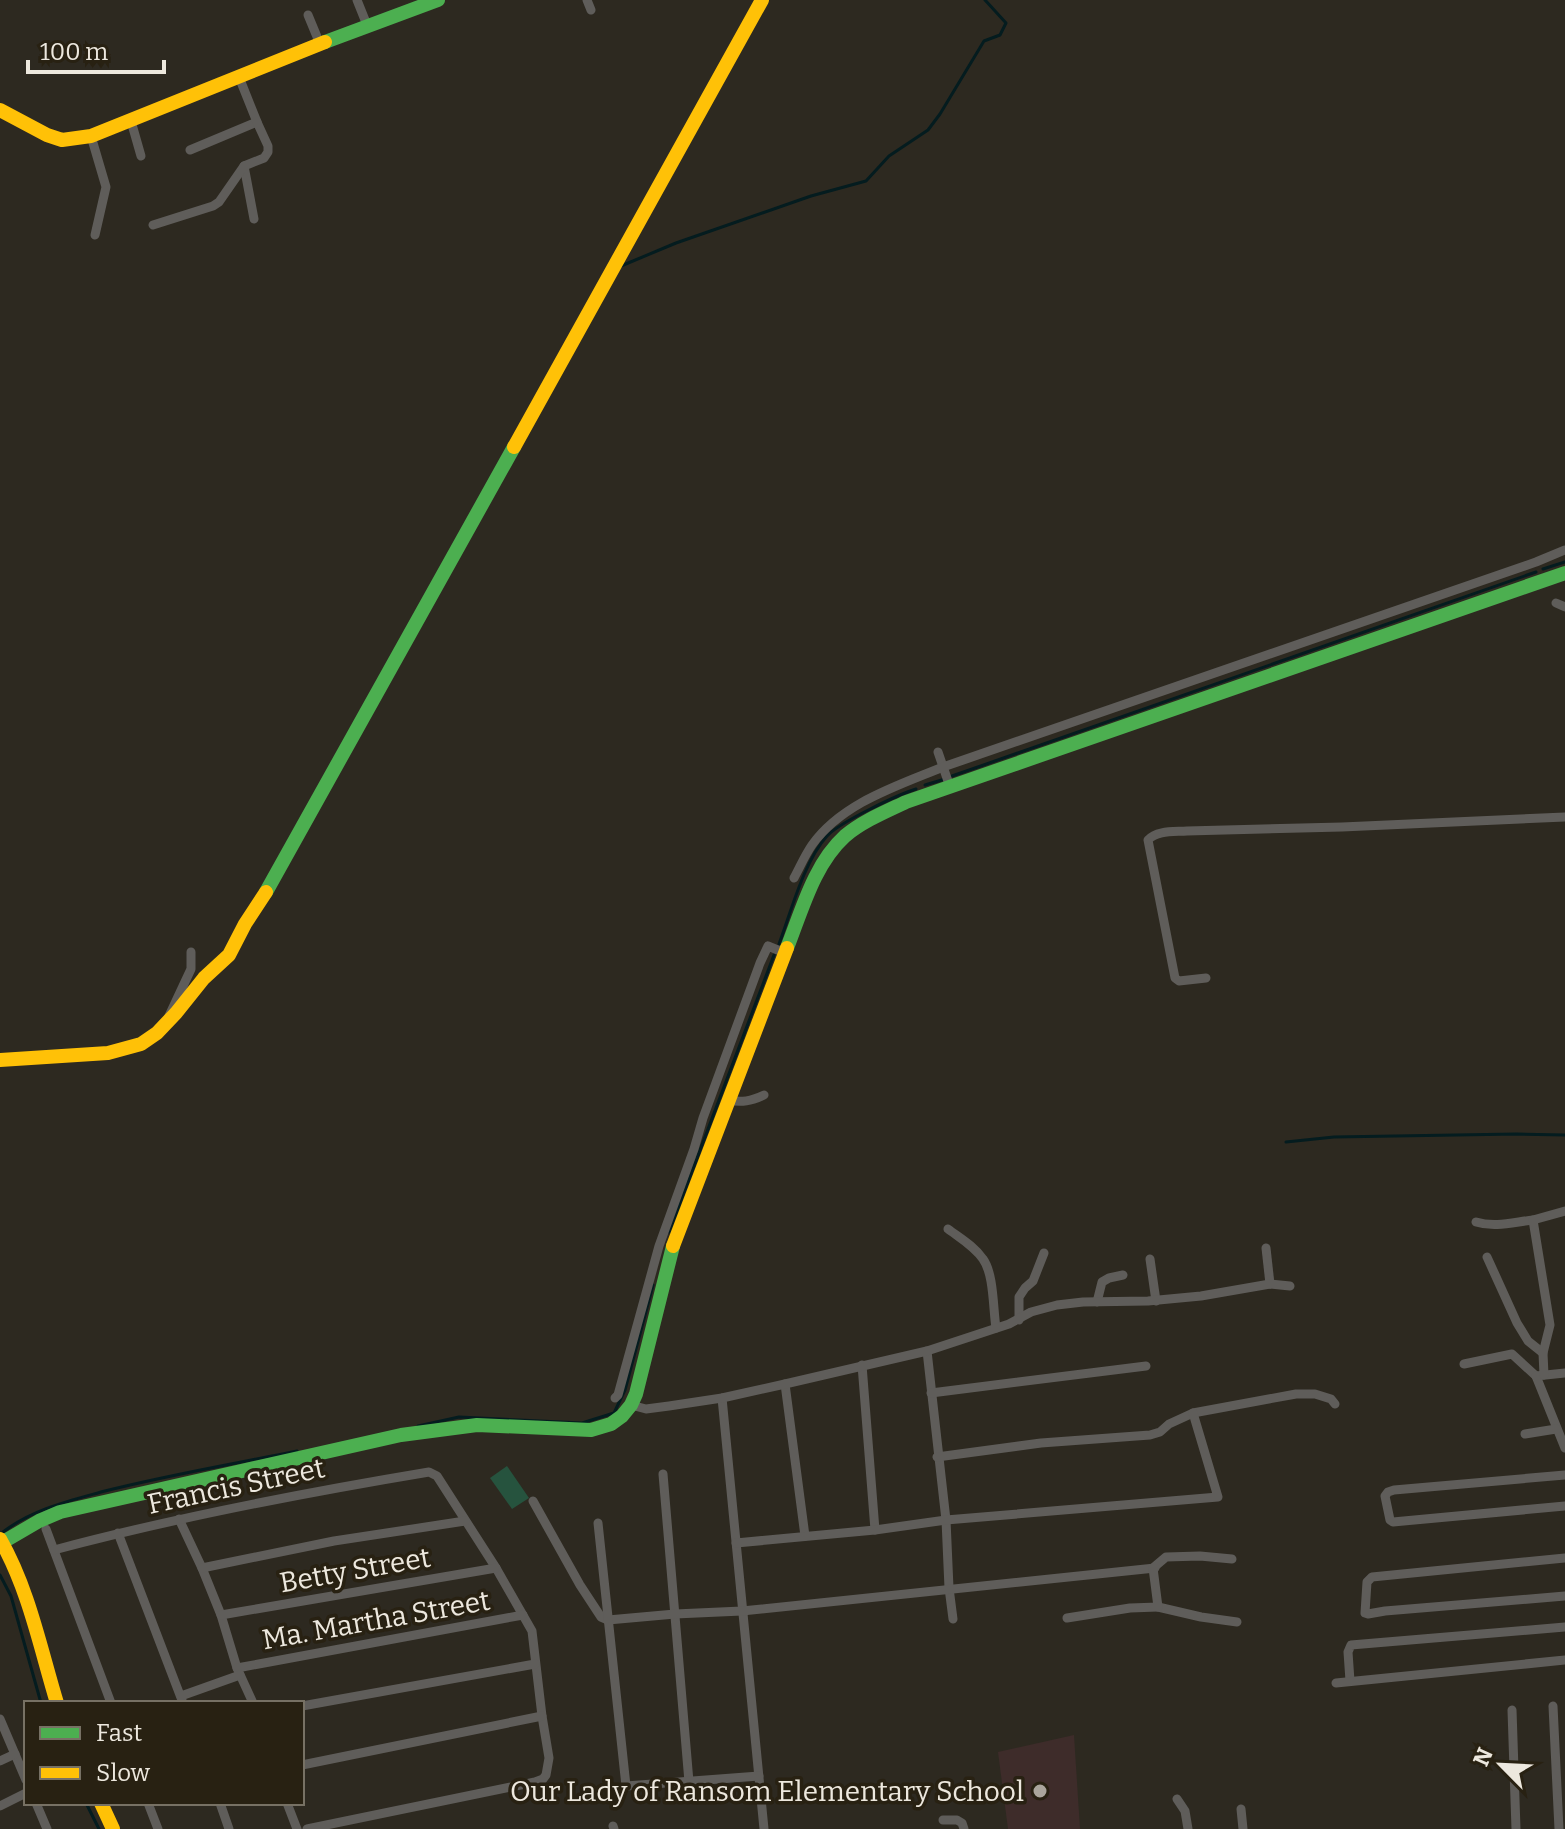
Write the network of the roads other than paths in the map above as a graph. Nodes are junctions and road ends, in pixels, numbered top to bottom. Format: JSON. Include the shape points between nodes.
{"nodes":[{"id":1,"x":357,"y":0,"type":"edge"},
{"id":2,"x":438,"y":0,"type":"edge"},
{"id":3,"x":762,"y":0,"type":"edge"},
{"id":4,"x":308,"y":15,"type":"dead end"},
{"id":5,"x":367,"y":25,"type":"junction"},
{"id":6,"x":320,"y":44,"type":"junction"},
{"id":7,"x":239,"y":77,"type":"junction"},
{"id":8,"x":0,"y":110,"type":"edge"},
{"id":9,"x":131,"y":121,"type":"junction"},
{"id":10,"x":257,"y":122,"type":"junction"},
{"id":11,"x":91,"y":136,"type":"junction"},
{"id":12,"x":190,"y":150,"type":"dead end"},
{"id":13,"x":141,"y":156,"type":"dead end"},
{"id":14,"x":244,"y":166,"type":"junction"},
{"id":15,"x":254,"y":219,"type":"dead end"},
{"id":16,"x":153,"y":225,"type":"dead end"},
{"id":17,"x":95,"y":235,"type":"dead end"},
{"id":18,"x":1565,"y":550,"type":"edge"},
{"id":19,"x":1536,"y":562,"type":"junction"},
{"id":20,"x":1565,"y":573,"type":"edge"},
{"id":21,"x":1542,"y":581,"type":"junction"},
{"id":22,"x":938,"y":752,"type":"dead end"},
{"id":23,"x":943,"y":767,"type":"junction"},
{"id":24,"x":917,"y":778,"type":"junction"},
{"id":25,"x":950,"y":787,"type":"junction"},
{"id":26,"x":923,"y":796,"type":"junction"},
{"id":27,"x":1565,"y":817,"type":"edge"},
{"id":28,"x":794,"y":878,"type":"dead end"},
{"id":29,"x":191,"y":952,"type":"dead end"},
{"id":30,"x":785,"y":953,"type":"junction"},
{"id":31,"x":1206,"y":978,"type":"dead end"},
{"id":32,"x":167,"y":1023,"type":"junction"},
{"id":33,"x":0,"y":1060,"type":"edge"},
{"id":34,"x":764,"y":1095,"type":"dead end"},
{"id":35,"x":728,"y":1100,"type":"junction"},
{"id":36,"x":1565,"y":1211,"type":"edge"},
{"id":37,"x":1533,"y":1220,"type":"junction"},
{"id":38,"x":1476,"y":1222,"type":"dead end"},
{"id":39,"x":948,"y":1229,"type":"dead end"},
{"id":40,"x":1266,"y":1248,"type":"dead end"},
{"id":41,"x":1044,"y":1253,"type":"dead end"},
{"id":42,"x":1487,"y":1257,"type":"dead end"},
{"id":43,"x":1150,"y":1259,"type":"dead end"},
{"id":44,"x":1123,"y":1275,"type":"dead end"},
{"id":45,"x":1270,"y":1284,"type":"junction"},
{"id":46,"x":1290,"y":1286,"type":"dead end"},
{"id":47,"x":1156,"y":1301,"type":"junction"},
{"id":48,"x":1097,"y":1302,"type":"junction"},
{"id":49,"x":1019,"y":1320,"type":"junction"},
{"id":50,"x":996,"y":1328,"type":"junction"},
{"id":51,"x":927,"y":1351,"type":"junction"},
{"id":52,"x":1543,"y":1353,"type":"junction"},
{"id":53,"x":1464,"y":1364,"type":"dead end"},
{"id":54,"x":862,"y":1365,"type":"junction"},
{"id":55,"x":1146,"y":1366,"type":"dead end"},
{"id":56,"x":1565,"y":1373,"type":"edge"},
{"id":57,"x":1540,"y":1375,"type":"junction"},
{"id":58,"x":785,"y":1384,"type":"junction"},
{"id":59,"x":931,"y":1393,"type":"junction"},
{"id":60,"x":615,"y":1398,"type":"dead end"},
{"id":61,"x":722,"y":1398,"type":"junction"},
{"id":62,"x":1335,"y":1404,"type":"dead end"},
{"id":63,"x":631,"y":1405,"type":"junction"},
{"id":64,"x":1193,"y":1413,"type":"junction"},
{"id":65,"x":1565,"y":1422,"type":"edge"},
{"id":66,"x":1555,"y":1426,"type":"junction"},
{"id":67,"x":1525,"y":1434,"type":"dead end"},
{"id":68,"x":1565,"y":1448,"type":"edge"},
{"id":69,"x":937,"y":1457,"type":"junction"},
{"id":70,"x":663,"y":1474,"type":"dead end"},
{"id":71,"x":1565,"y":1475,"type":"edge"},
{"id":72,"x":533,"y":1501,"type":"dead end"},
{"id":73,"x":1565,"y":1506,"type":"edge"},
{"id":74,"x":179,"y":1519,"type":"junction"},
{"id":75,"x":946,"y":1520,"type":"junction"},
{"id":76,"x":465,"y":1521,"type":"junction"},
{"id":77,"x":598,"y":1523,"type":"dead end"},
{"id":78,"x":46,"y":1529,"type":"dead end"},
{"id":79,"x":875,"y":1530,"type":"junction"},
{"id":80,"x":118,"y":1533,"type":"junction"},
{"id":81,"x":805,"y":1536,"type":"junction"},
{"id":82,"x":1,"y":1540,"type":"edge"},
{"id":83,"x":736,"y":1543,"type":"junction"},
{"id":84,"x":54,"y":1550,"type":"junction"},
{"id":85,"x":1565,"y":1558,"type":"edge"},
{"id":86,"x":1232,"y":1559,"type":"dead end"},
{"id":87,"x":202,"y":1568,"type":"junction"},
{"id":88,"x":496,"y":1568,"type":"junction"},
{"id":89,"x":1154,"y":1568,"type":"junction"},
{"id":90,"x":949,"y":1588,"type":"junction"},
{"id":91,"x":1565,"y":1596,"type":"edge"},
{"id":92,"x":1158,"y":1607,"type":"junction"},
{"id":93,"x":742,"y":1611,"type":"junction"},
{"id":94,"x":675,"y":1614,"type":"junction"},
{"id":95,"x":221,"y":1615,"type":"junction"},
{"id":96,"x":523,"y":1615,"type":"junction"},
{"id":97,"x":1067,"y":1618,"type":"dead end"},
{"id":98,"x":953,"y":1619,"type":"dead end"},
{"id":99,"x":608,"y":1620,"type":"junction"},
{"id":100,"x":1237,"y":1622,"type":"dead end"},
{"id":101,"x":1565,"y":1627,"type":"edge"},
{"id":102,"x":1565,"y":1660,"type":"edge"},
{"id":103,"x":535,"y":1664,"type":"junction"},
{"id":104,"x":238,"y":1671,"type":"junction"},
{"id":105,"x":1350,"y":1681,"type":"junction"},
{"id":106,"x":1336,"y":1683,"type":"dead end"},
{"id":107,"x":182,"y":1700,"type":"edge"},
{"id":108,"x":56,"y":1701,"type":"edge"},
{"id":109,"x":110,"y":1701,"type":"edge"},
{"id":110,"x":252,"y":1701,"type":"edge"},
{"id":111,"x":304,"y":1706,"type":"edge"},
{"id":112,"x":1553,"y":1706,"type":"dead end"},
{"id":113,"x":1512,"y":1710,"type":"dead end"},
{"id":114,"x":542,"y":1716,"type":"junction"},
{"id":115,"x":0,"y":1719,"type":"edge"},
{"id":116,"x":15,"y":1754,"type":"junction"},
{"id":117,"x":0,"y":1761,"type":"edge"},
{"id":118,"x":304,"y":1765,"type":"edge"},
{"id":119,"x":24,"y":1775,"type":"edge"},
{"id":120,"x":759,"y":1776,"type":"junction"},
{"id":121,"x":689,"y":1782,"type":"junction"},
{"id":122,"x":24,"y":1794,"type":"edge"},
{"id":123,"x":1177,"y":1799,"type":"dead end"},
{"id":124,"x":37,"y":1805,"type":"edge"},
{"id":125,"x":102,"y":1805,"type":"edge"},
{"id":126,"x":149,"y":1805,"type":"edge"},
{"id":127,"x":221,"y":1805,"type":"edge"},
{"id":128,"x":288,"y":1805,"type":"edge"},
{"id":129,"x":0,"y":1806,"type":"edge"},
{"id":130,"x":1241,"y":1809,"type":"dead end"},
{"id":131,"x":943,"y":1820,"type":"dead end"},
{"id":132,"x":45,"y":1828,"type":"edge"},
{"id":133,"x":113,"y":1829,"type":"edge"},
{"id":134,"x":158,"y":1829,"type":"edge"},
{"id":135,"x":229,"y":1829,"type":"edge"},
{"id":136,"x":297,"y":1829,"type":"edge"},
{"id":137,"x":307,"y":1829,"type":"edge"},
{"id":138,"x":764,"y":1829,"type":"edge"},
{"id":139,"x":964,"y":1829,"type":"edge"},
{"id":140,"x":1188,"y":1829,"type":"edge"},
{"id":141,"x":1243,"y":1829,"type":"edge"},
{"id":142,"x":1516,"y":1829,"type":"edge"},
{"id":143,"x":1559,"y":1829,"type":"edge"}],
"edges":[{"from":1,"to":5,"type":"street"},
{"from":2,"to":5,"type":"street"},
{"from":3,"to":32,"type":"street","via":[[264,896],[229,955]]},
{"from":4,"to":6,"type":"street"},
{"from":5,"to":6,"type":"street"},
{"from":6,"to":7,"type":"street"},
{"from":7,"to":9,"type":"street"},
{"from":7,"to":10,"type":"street"},
{"from":8,"to":11,"type":"street","via":[[54,138]]},
{"from":9,"to":11,"type":"street"},
{"from":9,"to":13,"type":"street"},
{"from":10,"to":12,"type":"street"},
{"from":10,"to":14,"type":"street","via":[[268,152]]},
{"from":11,"to":17,"type":"street","via":[[106,187]]},
{"from":14,"to":15,"type":"street"},
{"from":14,"to":16,"type":"street","via":[[213,206]]},
{"from":18,"to":19,"type":"street"},
{"from":19,"to":21,"type":"street"},
{"from":19,"to":23,"type":"street"},
{"from":20,"to":21,"type":"street"},
{"from":21,"to":25,"type":"street"},
{"from":22,"to":23,"type":"street"},
{"from":23,"to":24,"type":"street"},
{"from":23,"to":25,"type":"street"},
{"from":24,"to":26,"type":"street"},
{"from":24,"to":28,"type":"street","via":[[842,815],[813,844]]},
{"from":25,"to":26,"type":"street"},
{"from":26,"to":30,"type":"street","via":[[875,816],[835,845],[822,863]]},
{"from":27,"to":31,"type":"street","via":[[1153,835],[1148,840],[1175,978]]},
{"from":29,"to":32,"type":"street","via":[[191,969]]},
{"from":30,"to":35,"type":"street"},
{"from":30,"to":60,"type":"street","via":[[768,946],[760,963],[659,1246]]},
{"from":32,"to":33,"type":"street","via":[[141,1044],[108,1053]]},
{"from":34,"to":35,"type":"street","via":[[751,1101]]},
{"from":35,"to":63,"type":"street","via":[[676,1235]]},
{"from":36,"to":37,"type":"street"},
{"from":37,"to":38,"type":"street","via":[[1506,1225]]},
{"from":37,"to":52,"type":"street","via":[[1550,1325]]},
{"from":39,"to":50,"type":"street","via":[[985,1261]]},
{"from":40,"to":45,"type":"street"},
{"from":41,"to":49,"type":"street","via":[[1033,1281],[1019,1297]]},
{"from":42,"to":52,"type":"street","via":[[1517,1323]]},
{"from":43,"to":47,"type":"street"},
{"from":44,"to":48,"type":"street","via":[[1102,1282]]},
{"from":45,"to":46,"type":"street"},
{"from":45,"to":47,"type":"street"},
{"from":47,"to":48,"type":"street"},
{"from":48,"to":49,"type":"street","via":[[1057,1305]]},
{"from":49,"to":50,"type":"street"},
{"from":50,"to":51,"type":"street"},
{"from":51,"to":54,"type":"street"},
{"from":51,"to":59,"type":"street"},
{"from":52,"to":57,"type":"street"},
{"from":53,"to":57,"type":"street","via":[[1512,1354]]},
{"from":54,"to":58,"type":"street"},
{"from":54,"to":79,"type":"street"},
{"from":55,"to":59,"type":"street"},
{"from":56,"to":57,"type":"street"},
{"from":57,"to":66,"type":"street"},
{"from":58,"to":61,"type":"street"},
{"from":58,"to":81,"type":"street"},
{"from":59,"to":69,"type":"street"},
{"from":61,"to":63,"type":"street","via":[[646,1409]]},
{"from":61,"to":83,"type":"street"},
{"from":62,"to":64,"type":"street","via":[[1315,1394],[1296,1394]]},
{"from":63,"to":82,"type":"street","via":[[618,1419],[593,1431],[477,1425],[345,1447],[60,1512]]},
{"from":64,"to":69,"type":"street","via":[[1150,1435]]},
{"from":64,"to":75,"type":"street","via":[[1218,1497]]},
{"from":65,"to":66,"type":"street"},
{"from":66,"to":67,"type":"street"},
{"from":66,"to":68,"type":"street"},
{"from":69,"to":75,"type":"street"},
{"from":70,"to":94,"type":"street"},
{"from":71,"to":73,"type":"street","via":[[1394,1490],[1385,1496],[1393,1522]]},
{"from":72,"to":99,"type":"street","via":[[580,1585]]},
{"from":74,"to":76,"type":"street","name":"Francis Street","via":[[429,1472],[437,1476]]},
{"from":74,"to":80,"type":"street","name":"Francis Street"},
{"from":74,"to":87,"type":"street"},
{"from":75,"to":79,"type":"street"},
{"from":75,"to":90,"type":"street"},
{"from":76,"to":87,"type":"street"},
{"from":76,"to":88,"type":"street"},
{"from":77,"to":99,"type":"street"},
{"from":78,"to":84,"type":"street"},
{"from":79,"to":81,"type":"street"},
{"from":80,"to":84,"type":"street","name":"Francis Street"},
{"from":80,"to":107,"type":"street"},
{"from":81,"to":83,"type":"street"},
{"from":82,"to":108,"type":"street","via":[[27,1600]]},
{"from":83,"to":93,"type":"street"},
{"from":84,"to":109,"type":"street"},
{"from":85,"to":91,"type":"street","via":[[1372,1577],[1365,1613]]},
{"from":86,"to":89,"type":"street","via":[[1166,1557]]},
{"from":87,"to":95,"type":"street"},
{"from":88,"to":95,"type":"street","name":"Betty Street"},
{"from":88,"to":96,"type":"street"},
{"from":89,"to":90,"type":"street"},
{"from":89,"to":92,"type":"street"},
{"from":90,"to":93,"type":"street"},
{"from":90,"to":98,"type":"street"},
{"from":92,"to":97,"type":"street"},
{"from":92,"to":100,"type":"street"},
{"from":93,"to":94,"type":"street"},
{"from":93,"to":120,"type":"street"},
{"from":94,"to":99,"type":"street"},
{"from":94,"to":121,"type":"street"},
{"from":95,"to":104,"type":"street"},
{"from":96,"to":103,"type":"street","via":[[533,1635]]},
{"from":96,"to":104,"type":"street","name":"Ma. Martha Street"},
{"from":99,"to":121,"type":"street","via":[[625,1784]]},
{"from":101,"to":105,"type":"street","via":[[1351,1645]]},
{"from":102,"to":105,"type":"street"},
{"from":103,"to":111,"type":"street"},
{"from":103,"to":114,"type":"street"},
{"from":104,"to":107,"type":"street","name":"Ma. Martha Street"},
{"from":104,"to":110,"type":"street"},
{"from":105,"to":106,"type":"street"},
{"from":112,"to":143,"type":"street"},
{"from":113,"to":142,"type":"street"},
{"from":114,"to":118,"type":"street"},
{"from":114,"to":137,"type":"street","via":[[549,1769],[543,1779]]},
{"from":115,"to":116,"type":"street"},
{"from":116,"to":117,"type":"street"},
{"from":116,"to":119,"type":"street"},
{"from":120,"to":121,"type":"street"},
{"from":120,"to":138,"type":"street"},
{"from":122,"to":129,"type":"street"},
{"from":123,"to":140,"type":"street"},
{"from":124,"to":132,"type":"street"},
{"from":125,"to":133,"type":"street"},
{"from":126,"to":134,"type":"street"},
{"from":127,"to":135,"type":"street"},
{"from":128,"to":136,"type":"street"},
{"from":130,"to":141,"type":"street"},
{"from":131,"to":139,"type":"street","via":[[957,1820]]}]}
